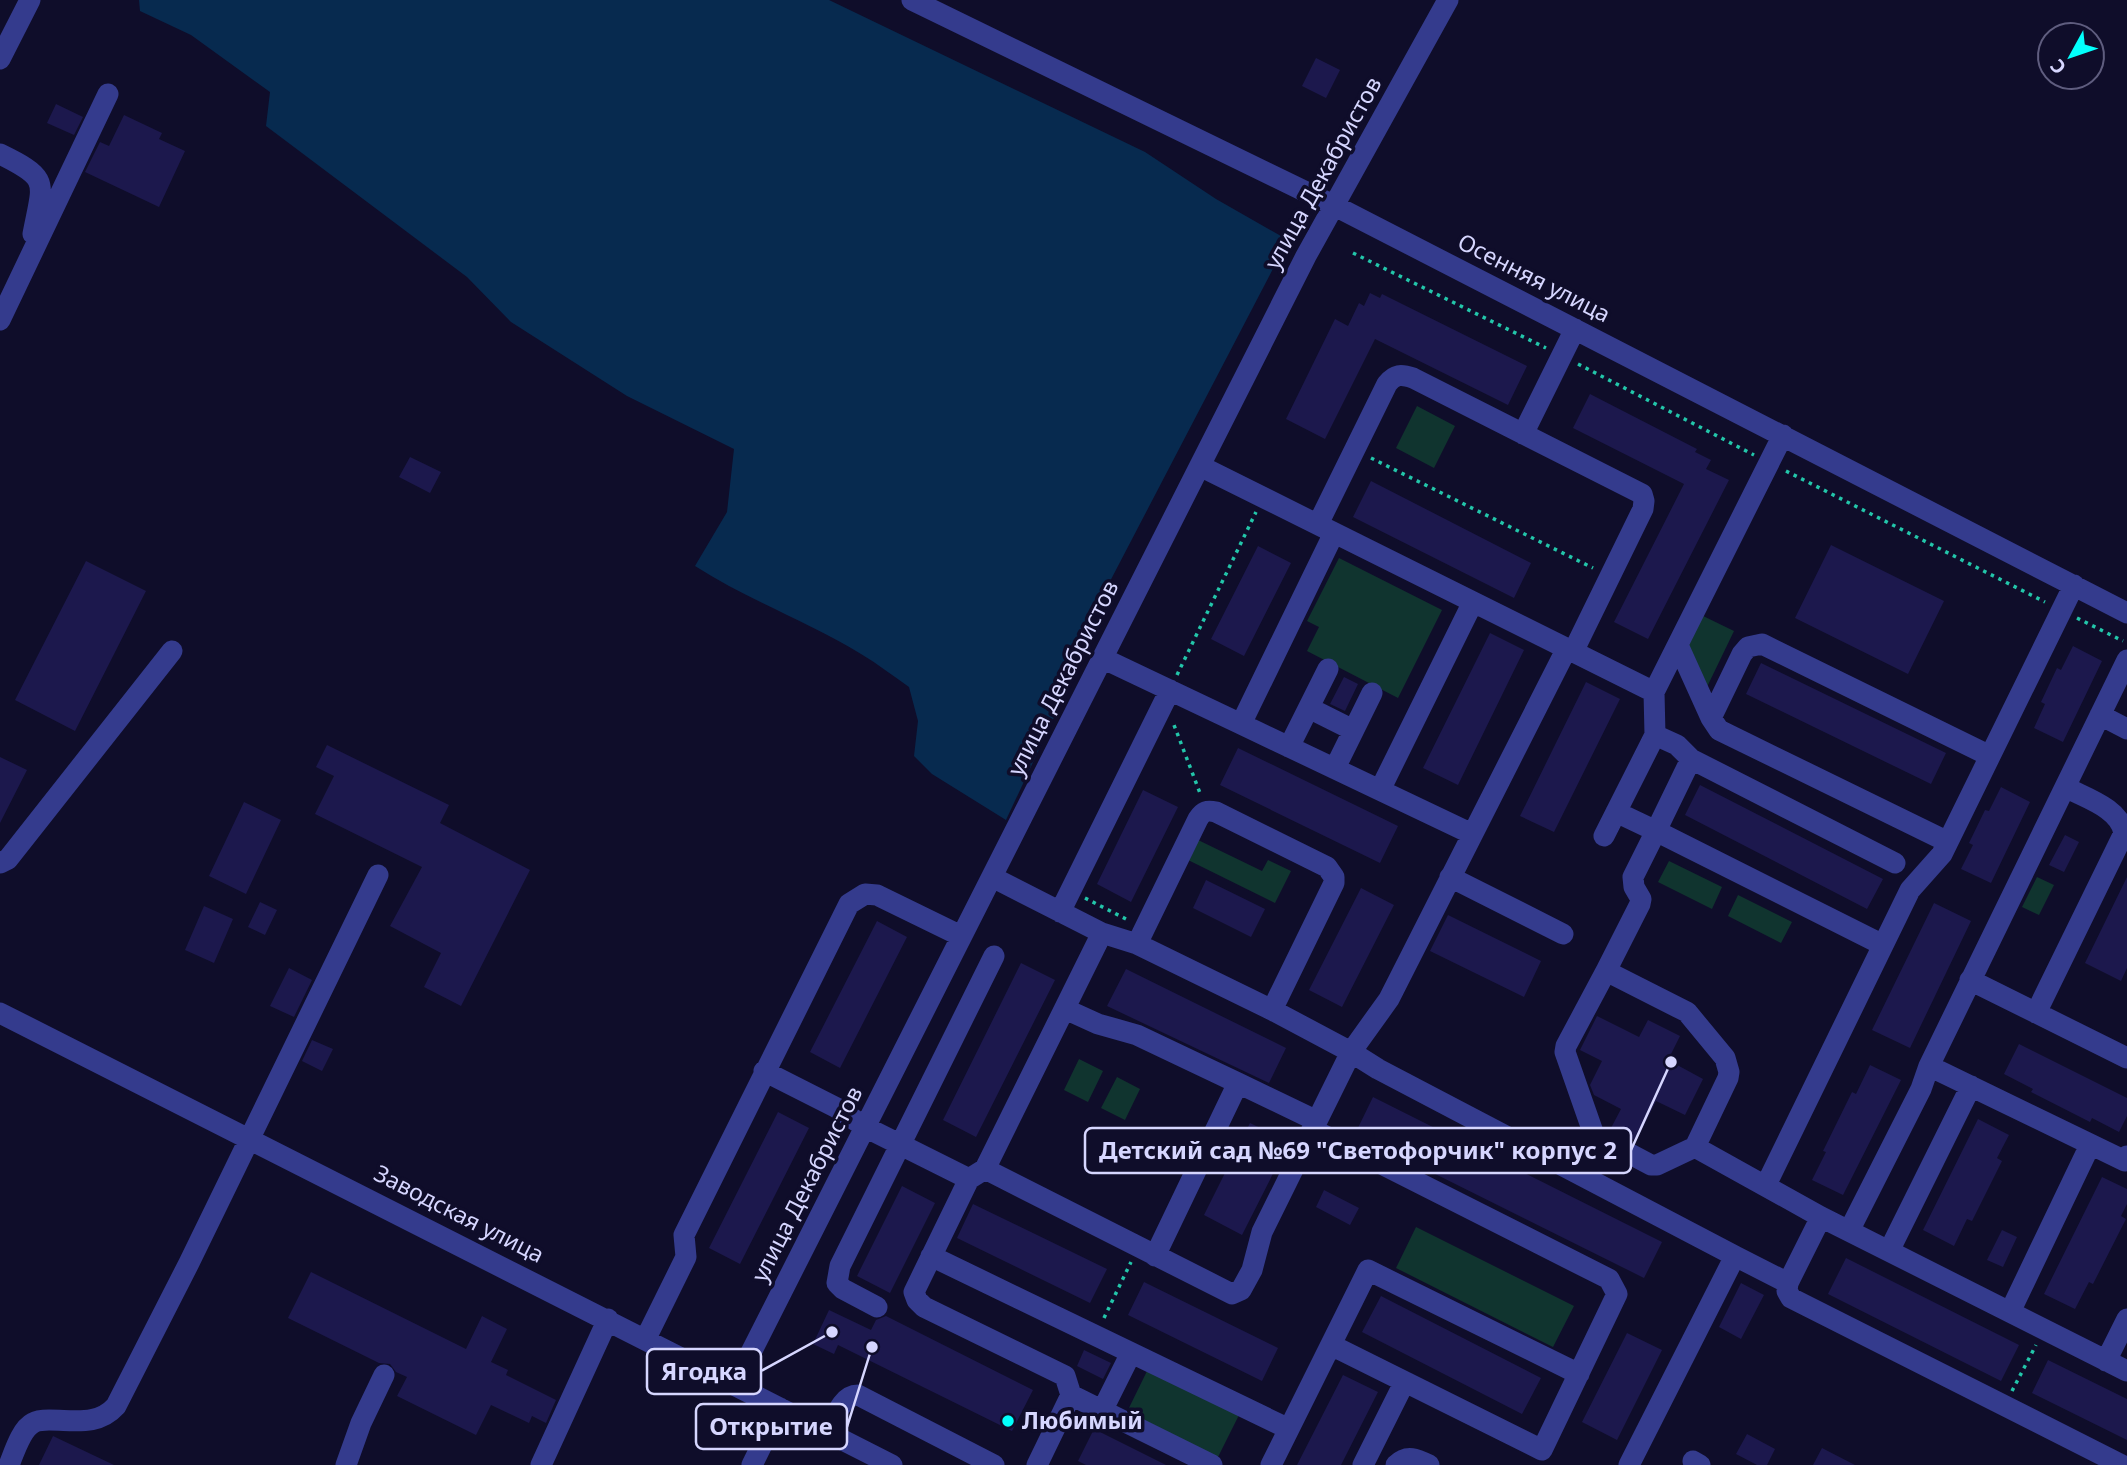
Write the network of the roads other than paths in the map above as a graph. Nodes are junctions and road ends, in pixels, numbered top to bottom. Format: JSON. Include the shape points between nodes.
{"nodes":[{"id":1,"x":30,"y":0,"type":"edge"},
{"id":2,"x":912,"y":0,"type":"edge"},
{"id":3,"x":1448,"y":0,"type":"edge"},
{"id":4,"x":0,"y":59,"type":"edge"},
{"id":5,"x":108,"y":94,"type":"dead end"},
{"id":6,"x":0,"y":154,"type":"edge"},
{"id":7,"x":1335,"y":206,"type":"junction"},
{"id":8,"x":27,"y":263,"type":"junction"},
{"id":9,"x":5,"y":298,"type":"edge"},
{"id":10,"x":0,"y":320,"type":"edge"},
{"id":11,"x":1575,"y":329,"type":"junction"},
{"id":12,"x":1523,"y":434,"type":"junction"},
{"id":13,"x":1783,"y":435,"type":"junction"},
{"id":14,"x":1200,"y":466,"type":"junction"},
{"id":15,"x":1326,"y":529,"type":"junction"},
{"id":16,"x":2074,"y":585,"type":"junction"},
{"id":17,"x":1473,"y":602,"type":"junction"},
{"id":18,"x":2127,"y":613,"type":"edge"},
{"id":19,"x":1678,"y":645,"type":"junction"},
{"id":20,"x":1570,"y":650,"type":"junction"},
{"id":21,"x":172,"y":651,"type":"dead end"},
{"id":22,"x":1102,"y":658,"type":"junction"},
{"id":23,"x":2127,"y":660,"type":"edge"},
{"id":24,"x":1328,"y":669,"type":"dead end"},
{"id":25,"x":1654,"y":692,"type":"junction"},
{"id":26,"x":1372,"y":694,"type":"dead end"},
{"id":27,"x":1167,"y":695,"type":"junction"},
{"id":28,"x":1308,"y":708,"type":"junction"},
{"id":29,"x":2100,"y":715,"type":"junction"},
{"id":30,"x":1711,"y":718,"type":"junction"},
{"id":31,"x":1241,"y":724,"type":"junction"},
{"id":32,"x":2127,"y":729,"type":"edge"},
{"id":33,"x":1353,"y":730,"type":"junction"},
{"id":34,"x":1655,"y":735,"type":"junction"},
{"id":35,"x":1289,"y":747,"type":"junction"},
{"id":36,"x":1990,"y":756,"type":"junction"},
{"id":37,"x":1691,"y":759,"type":"junction"},
{"id":38,"x":1335,"y":768,"type":"junction"},
{"id":39,"x":2065,"y":787,"type":"junction"},
{"id":40,"x":1380,"y":790,"type":"junction"},
{"id":41,"x":1616,"y":812,"type":"junction"},
{"id":42,"x":1656,"y":831,"type":"junction"},
{"id":43,"x":1472,"y":834,"type":"junction"},
{"id":44,"x":1604,"y":836,"type":"dead end"},
{"id":45,"x":1948,"y":842,"type":"junction"},
{"id":46,"x":0,"y":863,"type":"edge"},
{"id":47,"x":1895,"y":863,"type":"dead end"},
{"id":48,"x":378,"y":875,"type":"dead end"},
{"id":49,"x":992,"y":877,"type":"junction"},
{"id":50,"x":1450,"y":877,"type":"junction"},
{"id":51,"x":1060,"y":912,"type":"junction"},
{"id":52,"x":1102,"y":933,"type":"junction"},
{"id":53,"x":1136,"y":934,"type":"junction"},
{"id":54,"x":1563,"y":934,"type":"dead end"},
{"id":55,"x":961,"y":936,"type":"junction"},
{"id":56,"x":1883,"y":945,"type":"junction"},
{"id":57,"x":994,"y":956,"type":"dead end"},
{"id":58,"x":1606,"y":971,"type":"junction"},
{"id":59,"x":1970,"y":980,"type":"junction"},
{"id":60,"x":1065,"y":1009,"type":"junction"},
{"id":61,"x":1272,"y":1010,"type":"junction"},
{"id":62,"x":0,"y":1013,"type":"edge"},
{"id":63,"x":2036,"y":1013,"type":"junction"},
{"id":64,"x":1350,"y":1052,"type":"junction"},
{"id":65,"x":2127,"y":1059,"type":"edge"},
{"id":66,"x":1929,"y":1066,"type":"junction"},
{"id":67,"x":764,"y":1071,"type":"junction"},
{"id":68,"x":1238,"y":1083,"type":"junction"},
{"id":69,"x":1971,"y":1086,"type":"junction"},
{"id":70,"x":1315,"y":1125,"type":"junction"},
{"id":71,"x":865,"y":1127,"type":"junction"},
{"id":72,"x":249,"y":1138,"type":"junction"},
{"id":73,"x":2090,"y":1145,"type":"junction"},
{"id":74,"x":900,"y":1146,"type":"junction"},
{"id":75,"x":1695,"y":1147,"type":"junction"},
{"id":76,"x":2127,"y":1156,"type":"edge"},
{"id":77,"x":977,"y":1174,"type":"junction"},
{"id":78,"x":1766,"y":1185,"type":"junction"},
{"id":79,"x":1821,"y":1217,"type":"junction"},
{"id":80,"x":1849,"y":1231,"type":"junction"},
{"id":81,"x":1146,"y":1251,"type":"junction"},
{"id":82,"x":1889,"y":1251,"type":"junction"},
{"id":83,"x":931,"y":1256,"type":"junction"},
{"id":84,"x":1735,"y":1256,"type":"junction"},
{"id":85,"x":1788,"y":1283,"type":"junction"},
{"id":86,"x":877,"y":1307,"type":"dead end"},
{"id":87,"x":2010,"y":1312,"type":"junction"},
{"id":88,"x":608,"y":1319,"type":"junction"},
{"id":89,"x":2127,"y":1319,"type":"edge"},
{"id":90,"x":646,"y":1338,"type":"junction"},
{"id":91,"x":1331,"y":1345,"type":"junction"},
{"id":92,"x":1131,"y":1353,"type":"junction"},
{"id":93,"x":2106,"y":1361,"type":"junction"},
{"id":94,"x":2127,"y":1371,"type":"edge"},
{"id":95,"x":1579,"y":1374,"type":"junction"},
{"id":96,"x":384,"y":1375,"type":"dead end"},
{"id":97,"x":1404,"y":1383,"type":"junction"},
{"id":98,"x":735,"y":1384,"type":"junction"},
{"id":99,"x":1071,"y":1395,"type":"junction"},
{"id":100,"x":780,"y":1408,"type":"junction"},
{"id":101,"x":1102,"y":1411,"type":"junction"},
{"id":102,"x":1289,"y":1429,"type":"junction"},
{"id":103,"x":828,"y":1432,"type":"junction"},
{"id":104,"x":9,"y":1465,"type":"edge"},
{"id":105,"x":346,"y":1465,"type":"edge"},
{"id":106,"x":541,"y":1465,"type":"edge"},
{"id":107,"x":752,"y":1465,"type":"edge"},
{"id":108,"x":892,"y":1465,"type":"edge"},
{"id":109,"x":994,"y":1465,"type":"edge"},
{"id":110,"x":1037,"y":1465,"type":"edge"},
{"id":111,"x":1212,"y":1465,"type":"edge"},
{"id":112,"x":1271,"y":1465,"type":"edge"},
{"id":113,"x":1363,"y":1465,"type":"edge"},
{"id":114,"x":1396,"y":1465,"type":"edge"},
{"id":115,"x":1429,"y":1465,"type":"edge"},
{"id":116,"x":1629,"y":1465,"type":"edge"},
{"id":117,"x":2122,"y":1465,"type":"edge"}],
"edges":[{"from":1,"to":4,"type":"street"},
{"from":2,"to":7,"type":"street","name":"Осенняя улица"},
{"from":3,"to":7,"type":"street","name":"улица Декабристов"},
{"from":5,"to":8,"type":"street"},
{"from":6,"to":8,"type":"street","via":[[29,168],[40,182]]},
{"from":7,"to":11,"type":"street","name":"Осенняя улица"},
{"from":7,"to":14,"type":"street","name":"улица Декабристов"},
{"from":8,"to":9,"type":"street"},
{"from":9,"to":10,"type":"street"},
{"from":11,"to":12,"type":"street"},
{"from":11,"to":13,"type":"street","name":"Осенняя улица"},
{"from":12,"to":15,"type":"street","via":[[1402,375],[1393,377],[1354,449]]},
{"from":12,"to":20,"type":"street","via":[[1642,494],[1644,501],[1611,577]]},
{"from":13,"to":16,"type":"street","name":"Осенняя улица"},
{"from":13,"to":19,"type":"street"},
{"from":14,"to":15,"type":"street"},
{"from":14,"to":22,"type":"street","name":"улица Декабристов"},
{"from":15,"to":17,"type":"street"},
{"from":15,"to":31,"type":"street"},
{"from":16,"to":18,"type":"street","name":"Осенняя улица"},
{"from":16,"to":36,"type":"street"},
{"from":17,"to":20,"type":"street"},
{"from":17,"to":40,"type":"street"},
{"from":19,"to":25,"type":"street"},
{"from":19,"to":30,"type":"street"},
{"from":20,"to":25,"type":"street"},
{"from":20,"to":43,"type":"street"},
{"from":21,"to":46,"type":"street","via":[[8,859]]},
{"from":22,"to":27,"type":"street"},
{"from":22,"to":49,"type":"street","name":"улица Декабристов"},
{"from":23,"to":29,"type":"street"},
{"from":24,"to":28,"type":"street"},
{"from":25,"to":34,"type":"street"},
{"from":26,"to":33,"type":"street"},
{"from":27,"to":31,"type":"street"},
{"from":27,"to":51,"type":"street"},
{"from":28,"to":33,"type":"street"},
{"from":28,"to":35,"type":"street"},
{"from":29,"to":32,"type":"street"},
{"from":29,"to":39,"type":"street"},
{"from":30,"to":36,"type":"street","via":[[1742,654],[1748,647],[1762,644]]},
{"from":30,"to":45,"type":"street","via":[[1719,730]]},
{"from":31,"to":35,"type":"street"},
{"from":33,"to":38,"type":"street"},
{"from":34,"to":37,"type":"street"},
{"from":34,"to":41,"type":"street"},
{"from":35,"to":38,"type":"street"},
{"from":36,"to":45,"type":"street"},
{"from":37,"to":42,"type":"street"},
{"from":37,"to":47,"type":"street"},
{"from":38,"to":40,"type":"street"},
{"from":39,"to":59,"type":"street"},
{"from":39,"to":63,"type":"street","via":[[2115,815],[2124,833]]},
{"from":40,"to":43,"type":"street"},
{"from":41,"to":42,"type":"street"},
{"from":41,"to":44,"type":"street"},
{"from":42,"to":56,"type":"street"},
{"from":42,"to":58,"type":"street","via":[[1633,877],[1642,899]]},
{"from":43,"to":50,"type":"street"},
{"from":45,"to":56,"type":"street","via":[[1910,890]]},
{"from":48,"to":72,"type":"street"},
{"from":49,"to":51,"type":"street"},
{"from":49,"to":55,"type":"street","name":"улица Декабристов"},
{"from":50,"to":54,"type":"street"},
{"from":50,"to":64,"type":"street","via":[[1389,999]]},
{"from":51,"to":52,"type":"street"},
{"from":52,"to":53,"type":"street"},
{"from":52,"to":60,"type":"street"},
{"from":53,"to":61,"type":"street"},
{"from":53,"to":61,"type":"street","via":[[1198,819],[1209,810],[1327,867],[1334,883]]},
{"from":55,"to":67,"type":"street","via":[[877,895],[857,898],[849,904]]},
{"from":55,"to":71,"type":"street","name":"улица Декабристов"},
{"from":56,"to":78,"type":"street"},
{"from":57,"to":74,"type":"street"},
{"from":58,"to":75,"type":"street","via":[[1687,1012],[1728,1064],[1728,1078]]},
{"from":58,"to":75,"type":"street","via":[[1565,1052],[1593,1132],[1651,1165]]},
{"from":59,"to":63,"type":"street"},
{"from":59,"to":66,"type":"street"},
{"from":60,"to":68,"type":"street","via":[[1137,1035]]},
{"from":60,"to":77,"type":"street"},
{"from":61,"to":64,"type":"street"},
{"from":62,"to":72,"type":"street","name":"Заводская улица"},
{"from":63,"to":65,"type":"street"},
{"from":64,"to":70,"type":"street"},
{"from":64,"to":84,"type":"street"},
{"from":66,"to":69,"type":"street"},
{"from":66,"to":80,"type":"street"},
{"from":67,"to":71,"type":"street"},
{"from":67,"to":90,"type":"street","via":[[684,1235],[686,1256]]},
{"from":68,"to":70,"type":"street"},
{"from":68,"to":81,"type":"street"},
{"from":69,"to":73,"type":"street"},
{"from":69,"to":82,"type":"street"},
{"from":70,"to":81,"type":"street","via":[[1262,1232],[1252,1270],[1241,1290],[1232,1294]]},
{"from":70,"to":95,"type":"street","via":[[1609,1279],[1616,1294]]},
{"from":71,"to":74,"type":"street"},
{"from":71,"to":98,"type":"street","name":"улица Декабристов"},
{"from":72,"to":88,"type":"street","name":"Заводская улица"},
{"from":72,"to":104,"type":"street","via":[[116,1405],[95,1420],[32,1423]]},
{"from":73,"to":76,"type":"street","via":[[2124,1161]]},
{"from":73,"to":87,"type":"street"},
{"from":74,"to":77,"type":"street"},
{"from":74,"to":86,"type":"street","via":[[837,1275],[843,1289]]},
{"from":75,"to":78,"type":"street"},
{"from":77,"to":81,"type":"street"},
{"from":77,"to":83,"type":"street"},
{"from":78,"to":79,"type":"street"},
{"from":79,"to":80,"type":"street"},
{"from":79,"to":85,"type":"street"},
{"from":80,"to":82,"type":"street"},
{"from":82,"to":87,"type":"street"},
{"from":83,"to":92,"type":"street"},
{"from":83,"to":99,"type":"street","via":[[914,1292],[924,1307],[1065,1376]]},
{"from":84,"to":85,"type":"street"},
{"from":84,"to":116,"type":"street"},
{"from":85,"to":117,"type":"street","via":[[1791,1298]]},
{"from":87,"to":93,"type":"street"},
{"from":88,"to":90,"type":"street","name":"Заводская улица"},
{"from":88,"to":106,"type":"street"},
{"from":89,"to":93,"type":"street"},
{"from":90,"to":98,"type":"street","name":"Заводская улица"},
{"from":91,"to":95,"type":"street","via":[[1368,1269]]},
{"from":91,"to":97,"type":"street"},
{"from":91,"to":102,"type":"street"},
{"from":92,"to":101,"type":"street"},
{"from":92,"to":102,"type":"street"},
{"from":93,"to":94,"type":"street"},
{"from":95,"to":97,"type":"street","via":[[1542,1450]]},
{"from":96,"to":105,"type":"street"},
{"from":97,"to":113,"type":"street"},
{"from":98,"to":100,"type":"street","name":"Заводская улица"},
{"from":99,"to":101,"type":"street"},
{"from":99,"to":110,"type":"street"},
{"from":100,"to":103,"type":"street","name":"Заводская улица"},
{"from":100,"to":107,"type":"street"},
{"from":101,"to":111,"type":"street"},
{"from":102,"to":112,"type":"street"},
{"from":103,"to":108,"type":"street","name":"Заводская улица"},
{"from":103,"to":109,"type":"street","via":[[845,1399],[858,1395]]},
{"from":114,"to":115,"type":"street","via":[[1408,1457]]}]}
